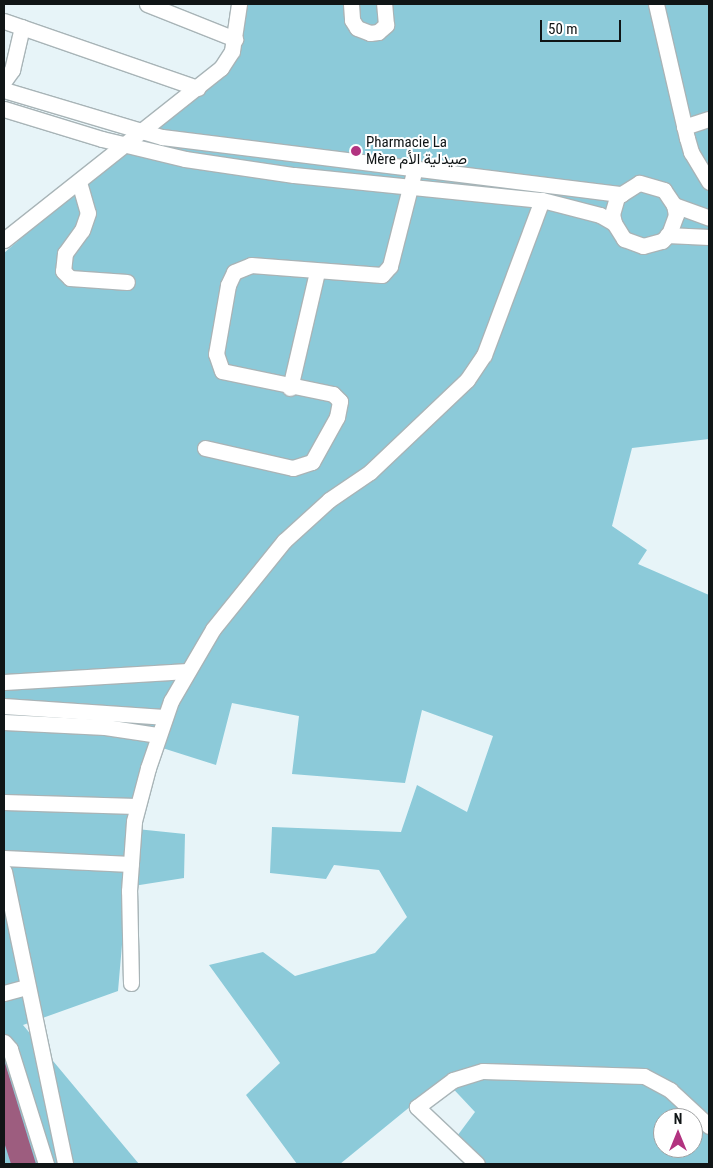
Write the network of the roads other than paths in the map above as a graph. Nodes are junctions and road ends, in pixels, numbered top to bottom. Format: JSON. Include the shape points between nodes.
{"nodes":[{"id":1,"x":147,"y":4,"type":"edge"},
{"id":2,"x":238,"y":4,"type":"edge"},
{"id":3,"x":351,"y":4,"type":"edge"},
{"id":4,"x":384,"y":4,"type":"edge"},
{"id":5,"x":656,"y":4,"type":"edge"},
{"id":6,"x":179,"y":9,"type":"edge"},
{"id":7,"x":4,"y":22,"type":"edge"},
{"id":8,"x":22,"y":27,"type":"junction"},
{"id":9,"x":235,"y":39,"type":"junction"},
{"id":10,"x":8,"y":75,"type":"edge"},
{"id":11,"x":198,"y":88,"type":"junction"},
{"id":12,"x":11,"y":93,"type":"edge"},
{"id":13,"x":6,"y":113,"type":"edge"},
{"id":14,"x":709,"y":119,"type":"edge"},
{"id":15,"x":684,"y":127,"type":"junction"},
{"id":16,"x":142,"y":133,"type":"junction"},
{"id":17,"x":126,"y":146,"type":"junction"},
{"id":18,"x":415,"y":168,"type":"junction"},
{"id":19,"x":79,"y":182,"type":"junction"},
{"id":20,"x":709,"y":182,"type":"edge"},
{"id":21,"x":410,"y":185,"type":"junction"},
{"id":22,"x":621,"y":194,"type":"junction"},
{"id":23,"x":542,"y":200,"type":"junction"},
{"id":24,"x":674,"y":206,"type":"junction"},
{"id":25,"x":709,"y":218,"type":"edge"},
{"id":26,"x":614,"y":223,"type":"junction"},
{"id":27,"x":667,"y":235,"type":"junction"},
{"id":28,"x":709,"y":237,"type":"edge"},
{"id":29,"x":4,"y":240,"type":"edge"},
{"id":30,"x":317,"y":272,"type":"junction"},
{"id":31,"x":127,"y":282,"type":"dead end"},
{"id":32,"x":290,"y":388,"type":"junction"},
{"id":33,"x":206,"y":448,"type":"dead end"},
{"id":34,"x":188,"y":671,"type":"junction"},
{"id":35,"x":4,"y":682,"type":"edge"},
{"id":36,"x":4,"y":706,"type":"edge"},
{"id":37,"x":164,"y":717,"type":"junction"},
{"id":38,"x":4,"y":722,"type":"edge"},
{"id":39,"x":158,"y":735,"type":"junction"},
{"id":40,"x":4,"y":802,"type":"edge"},
{"id":41,"x":136,"y":806,"type":"junction"},
{"id":42,"x":4,"y":858,"type":"edge"},
{"id":43,"x":131,"y":864,"type":"junction"},
{"id":44,"x":4,"y":870,"type":"edge"},
{"id":45,"x":131,"y":983,"type":"dead end"},
{"id":46,"x":26,"y":987,"type":"junction"},
{"id":47,"x":4,"y":993,"type":"edge"},
{"id":48,"x":4,"y":1042,"type":"edge"},
{"id":49,"x":709,"y":1126,"type":"edge"},
{"id":50,"x":46,"y":1164,"type":"edge"},
{"id":51,"x":65,"y":1164,"type":"edge"},
{"id":52,"x":477,"y":1164,"type":"edge"}],
"edges":[{"from":1,"to":6,"type":"street"},
{"from":2,"to":9,"type":"street"},
{"from":3,"to":4,"type":"street","via":[[352,20],[357,28],[374,32],[386,25]]},
{"from":5,"to":15,"type":"street"},
{"from":6,"to":9,"type":"street"},
{"from":7,"to":8,"type":"street"},
{"from":8,"to":10,"type":"street"},
{"from":8,"to":11,"type":"street"},
{"from":9,"to":11,"type":"street","via":[[227,60]]},
{"from":10,"to":12,"type":"street"},
{"from":11,"to":16,"type":"street"},
{"from":12,"to":13,"type":"street"},
{"from":12,"to":16,"type":"street"},
{"from":13,"to":17,"type":"street"},
{"from":14,"to":15,"type":"street"},
{"from":15,"to":20,"type":"street","via":[[691,152]]},
{"from":16,"to":17,"type":"street"},
{"from":16,"to":18,"type":"street","via":[[252,151]]},
{"from":17,"to":19,"type":"street"},
{"from":17,"to":21,"type":"street","via":[[225,166]]},
{"from":18,"to":21,"type":"street"},
{"from":18,"to":22,"type":"street"},
{"from":19,"to":29,"type":"street"},
{"from":19,"to":31,"type":"street","via":[[88,213],[82,230],[65,253],[62,265],[65,276]]},
{"from":21,"to":23,"type":"street"},
{"from":21,"to":30,"type":"street","via":[[390,266],[385,273],[372,276]]},
{"from":22,"to":24,"type":"street","via":[[630,186],[648,183],[664,190]]},
{"from":22,"to":26,"type":"street","via":[[614,206]]},
{"from":23,"to":26,"type":"street","via":[[585,210]]},
{"from":23,"to":34,"type":"street","via":[[484,355],[467,380],[375,468],[329,500],[284,541],[213,629]]},
{"from":24,"to":25,"type":"street"},
{"from":24,"to":27,"type":"street","via":[[674,225]]},
{"from":26,"to":27,"type":"street","via":[[621,236],[633,244],[653,245]]},
{"from":27,"to":28,"type":"street"},
{"from":30,"to":32,"type":"street"},
{"from":30,"to":32,"type":"street","via":[[244,266],[234,272],[228,285],[216,354],[219,368],[230,374]]},
{"from":32,"to":33,"type":"street","via":[[333,394],[340,401],[337,417],[308,466],[293,468]]},
{"from":34,"to":35,"type":"street"},
{"from":34,"to":37,"type":"street"},
{"from":36,"to":37,"type":"street"},
{"from":37,"to":39,"type":"street"},
{"from":38,"to":39,"type":"street","via":[[105,727]]},
{"from":39,"to":41,"type":"street"},
{"from":40,"to":41,"type":"street"},
{"from":41,"to":43,"type":"street"},
{"from":42,"to":43,"type":"street"},
{"from":43,"to":45,"type":"street"},
{"from":44,"to":46,"type":"street"},
{"from":46,"to":47,"type":"street"},
{"from":46,"to":51,"type":"street"},
{"from":48,"to":50,"type":"street","via":[[10,1049]]},
{"from":49,"to":52,"type":"street","via":[[670,1090],[644,1076],[484,1071],[453,1080],[417,1107]]}]}
